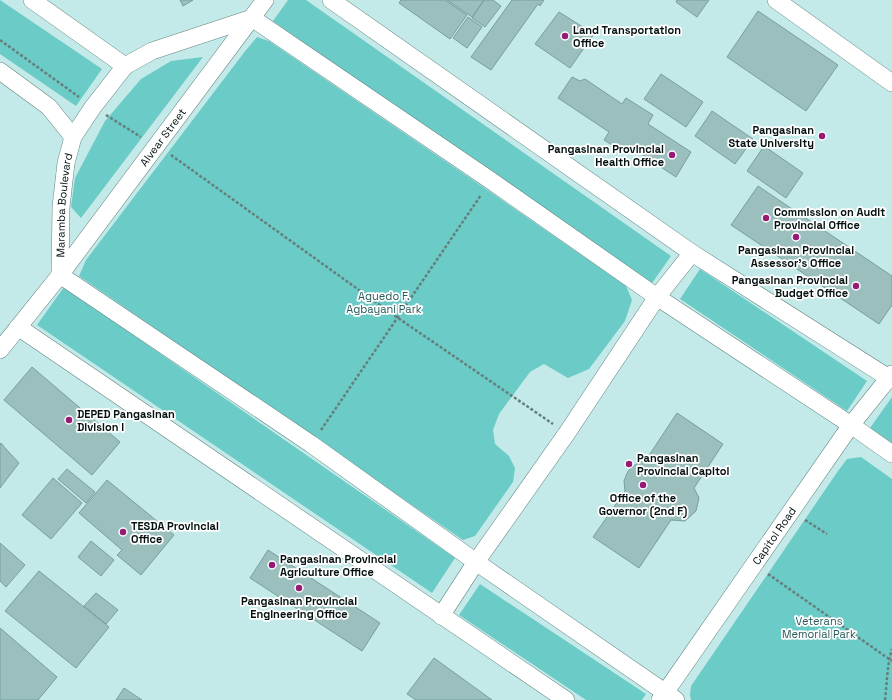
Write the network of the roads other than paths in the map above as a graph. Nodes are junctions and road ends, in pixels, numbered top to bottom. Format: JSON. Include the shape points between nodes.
{"nodes":[{"id":1,"x":32,"y":0,"type":"edge"},
{"id":2,"x":265,"y":0,"type":"edge"},
{"id":3,"x":331,"y":0,"type":"edge"},
{"id":4,"x":776,"y":0,"type":"edge"},
{"id":5,"x":252,"y":18,"type":"junction"},
{"id":6,"x":126,"y":66,"type":"junction"},
{"id":7,"x":0,"y":71,"type":"edge"},
{"id":8,"x":892,"y":82,"type":"edge"},
{"id":9,"x":74,"y":137,"type":"junction"},
{"id":10,"x":692,"y":252,"type":"junction"},
{"id":11,"x":60,"y":275,"type":"junction"},
{"id":12,"x":657,"y":297,"type":"junction"},
{"id":13,"x":18,"y":327,"type":"junction"},
{"id":14,"x":0,"y":350,"type":"edge"},
{"id":15,"x":891,"y":377,"type":"edge"},
{"id":16,"x":851,"y":425,"type":"junction"},
{"id":17,"x":892,"y":454,"type":"edge"},
{"id":18,"x":476,"y":562,"type":"junction"},
{"id":19,"x":441,"y":616,"type":"junction"},
{"id":20,"x":667,"y":698,"type":"edge"},
{"id":21,"x":566,"y":700,"type":"edge"}],
"edges":[{"from":1,"to":6,"type":"street"},
{"from":2,"to":5,"type":"street","name":"Alvear Street"},
{"from":3,"to":10,"type":"street"},
{"from":4,"to":8,"type":"street"},
{"from":5,"to":6,"type":"street","name":"Maramba Boulevard","via":[[152,51]]},
{"from":5,"to":11,"type":"street","name":"Alvear Street"},
{"from":5,"to":12,"type":"street"},
{"from":6,"to":9,"type":"street","name":"Maramba Boulevard","via":[[93,107]]},
{"from":7,"to":9,"type":"street","via":[[49,107]]},
{"from":9,"to":11,"type":"street","name":"Maramba Boulevard","via":[[66,163],[61,207]]},
{"from":10,"to":12,"type":"street"},
{"from":10,"to":15,"type":"street"},
{"from":11,"to":13,"type":"street","name":"Alvear Street"},
{"from":11,"to":18,"type":"street","via":[[311,444]]},
{"from":12,"to":16,"type":"street"},
{"from":12,"to":18,"type":"street","via":[[567,433]]},
{"from":13,"to":14,"type":"street","name":"Alvear Street"},
{"from":13,"to":19,"type":"street"},
{"from":15,"to":16,"type":"street","name":"Capitol Road"},
{"from":16,"to":17,"type":"street"},
{"from":16,"to":20,"type":"street","name":"Capitol Road"},
{"from":18,"to":19,"type":"street"},
{"from":18,"to":20,"type":"street"},
{"from":19,"to":21,"type":"street"}]}
